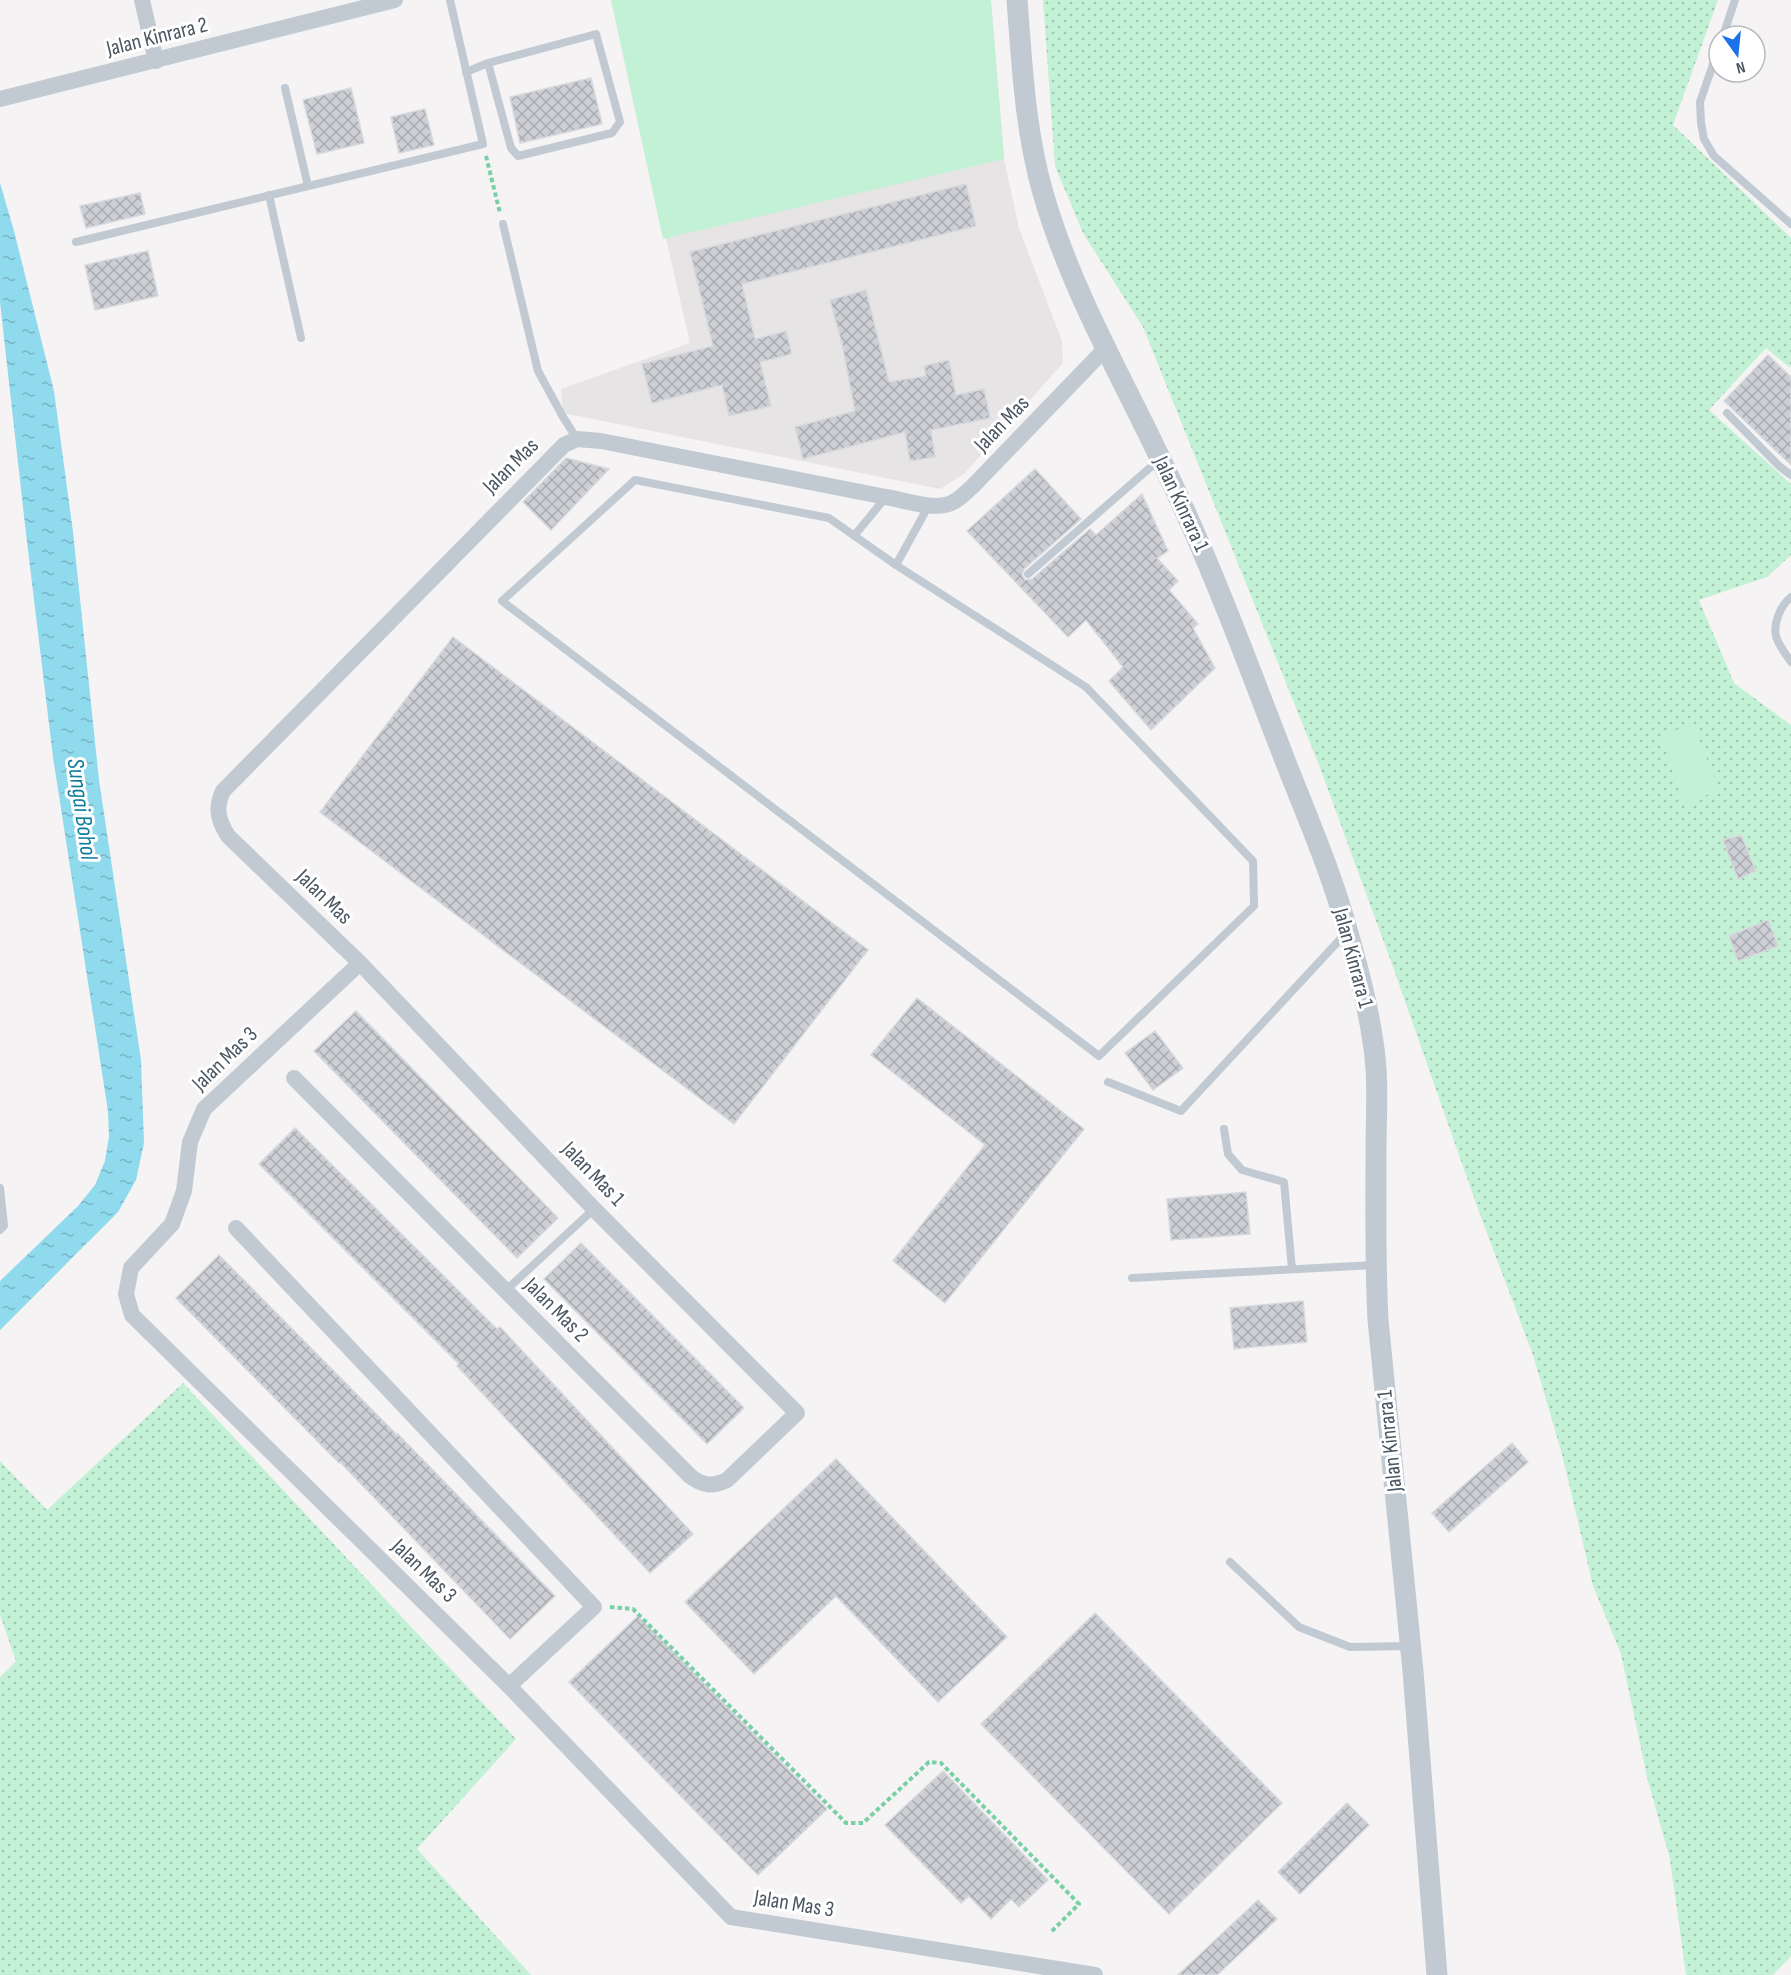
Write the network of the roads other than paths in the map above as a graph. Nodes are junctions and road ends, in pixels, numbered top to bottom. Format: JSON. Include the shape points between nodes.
{"nodes":[{"id":1,"x":142,"y":0,"type":"edge"},
{"id":2,"x":395,"y":0,"type":"edge"},
{"id":3,"x":450,"y":0,"type":"edge"},
{"id":4,"x":1017,"y":0,"type":"edge"},
{"id":5,"x":1735,"y":0,"type":"edge"},
{"id":6,"x":1727,"y":24,"type":"edge"},
{"id":7,"x":156,"y":61,"type":"junction"},
{"id":8,"x":488,"y":63,"type":"junction"},
{"id":9,"x":466,"y":72,"type":"junction"},
{"id":10,"x":1707,"y":82,"type":"edge"},
{"id":11,"x":285,"y":88,"type":"dead end"},
{"id":12,"x":0,"y":99,"type":"edge"},
{"id":13,"x":308,"y":186,"type":"junction"},
{"id":14,"x":269,"y":195,"type":"junction"},
{"id":15,"x":503,"y":224,"type":"road end"},
{"id":16,"x":1791,"y":224,"type":"edge"},
{"id":17,"x":76,"y":242,"type":"dead end"},
{"id":18,"x":301,"y":338,"type":"dead end"},
{"id":19,"x":1105,"y":349,"type":"junction"},
{"id":20,"x":1727,"y":413,"type":"dead end"},
{"id":21,"x":577,"y":439,"type":"junction"},
{"id":22,"x":1160,"y":459,"type":"junction"},
{"id":23,"x":1791,"y":475,"type":"edge"},
{"id":24,"x":886,"y":496,"type":"junction"},
{"id":25,"x":929,"y":505,"type":"junction"},
{"id":26,"x":854,"y":536,"type":"junction"},
{"id":27,"x":896,"y":565,"type":"junction"},
{"id":28,"x":1028,"y":574,"type":"dead end"},
{"id":29,"x":1791,"y":597,"type":"edge"},
{"id":30,"x":1791,"y":662,"type":"edge"},
{"id":31,"x":1348,"y":932,"type":"junction"},
{"id":32,"x":360,"y":963,"type":"junction"},
{"id":33,"x":294,"y":1078,"type":"dead end"},
{"id":34,"x":1108,"y":1083,"type":"dead end"},
{"id":35,"x":1224,"y":1129,"type":"dead end"},
{"id":36,"x":0,"y":1188,"type":"edge"},
{"id":37,"x":594,"y":1209,"type":"junction"},
{"id":38,"x":236,"y":1228,"type":"dead end"},
{"id":39,"x":0,"y":1230,"type":"edge"},
{"id":40,"x":1375,"y":1265,"type":"junction"},
{"id":41,"x":1292,"y":1269,"type":"junction"},
{"id":42,"x":1132,"y":1278,"type":"dead end"},
{"id":43,"x":505,"y":1291,"type":"junction"},
{"id":44,"x":797,"y":1413,"type":"joint"},
{"id":45,"x":1230,"y":1562,"type":"dead end"},
{"id":46,"x":1410,"y":1646,"type":"junction"},
{"id":47,"x":509,"y":1686,"type":"junction"},
{"id":48,"x":1095,"y":1975,"type":"edge"},
{"id":49,"x":1437,"y":1975,"type":"edge"}],
"edges":[{"from":1,"to":7,"type":"street"},
{"from":2,"to":7,"type":"street","name":"Jalan Kinrara 2"},
{"from":3,"to":9,"type":"lane"},
{"from":4,"to":19,"type":"street","name":"Jalan Kinrara 1","via":[[1025,97],[1042,190],[1057,238]]},
{"from":5,"to":6,"type":"lane"},
{"from":7,"to":12,"type":"street","name":"Jalan Kinrara 2"},
{"from":8,"to":8,"type":"lane","via":[[596,34],[620,122],[612,134],[518,156],[511,148]]},
{"from":8,"to":9,"type":"lane"},
{"from":9,"to":13,"type":"lane","via":[[483,144]]},
{"from":10,"to":16,"type":"lane","via":[[1700,102],[1704,139],[1714,156]]},
{"from":11,"to":13,"type":"lane"},
{"from":13,"to":14,"type":"lane"},
{"from":14,"to":17,"type":"lane"},
{"from":14,"to":18,"type":"lane"},
{"from":15,"to":21,"type":"lane","via":[[538,371]]},
{"from":19,"to":22,"type":"street","name":"Jalan Kinrara 1"},
{"from":19,"to":25,"type":"street","name":"Jalan Mas","via":[[973,486],[952,503]]},
{"from":20,"to":23,"type":"lane"},
{"from":21,"to":24,"type":"street","name":"Jalan Mas"},
{"from":21,"to":32,"type":"street","name":"Jalan Mas","via":[[547,461],[223,790],[218,812],[228,836]]},
{"from":22,"to":28,"type":"lane"},
{"from":22,"to":31,"type":"street","name":"Jalan Kinrara 1","via":[[1232,623]]},
{"from":24,"to":25,"type":"street","name":"Jalan Mas"},
{"from":24,"to":26,"type":"lane"},
{"from":25,"to":27,"type":"lane"},
{"from":26,"to":27,"type":"lane"},
{"from":26,"to":27,"type":"lane","via":[[829,518],[635,480],[502,602],[1099,1056],[1254,906],[1253,861],[1086,687]]},
{"from":29,"to":30,"type":"lane","via":[[1777,620],[1776,636]]},
{"from":31,"to":34,"type":"lane","via":[[1181,1111]]},
{"from":31,"to":40,"type":"street","name":"Jalan Kinrara 1","via":[[1373,1043],[1377,1095]]},
{"from":32,"to":37,"type":"street","name":"Jalan Mas 1"},
{"from":32,"to":47,"type":"street","name":"Jalan Mas 3","via":[[204,1109],[190,1142],[184,1191],[172,1224],[131,1268],[126,1294],[132,1315]]},
{"from":33,"to":43,"type":"street","name":"Jalan Mas 2"},
{"from":35,"to":41,"type":"lane","via":[[1228,1154],[1242,1170],[1284,1182]]},
{"from":36,"to":39,"type":"lane","via":[[4,1226]]},
{"from":37,"to":43,"type":"lane"},
{"from":37,"to":44,"type":"street","name":"Jalan Mas 1"},
{"from":38,"to":47,"type":"street","via":[[594,1606]]},
{"from":40,"to":41,"type":"lane"},
{"from":40,"to":46,"type":"street","name":"Jalan Kinrara 1"},
{"from":41,"to":42,"type":"lane"},
{"from":43,"to":44,"type":"street","name":"Jalan Mas 2","via":[[698,1482],[706,1485],[727,1480]]},
{"from":45,"to":46,"type":"lane","via":[[1299,1627],[1350,1647]]},
{"from":46,"to":49,"type":"street","name":"Jalan Kinrara 1"},
{"from":47,"to":48,"type":"street","name":"Jalan Mas 3","via":[[731,1917]]}]}
